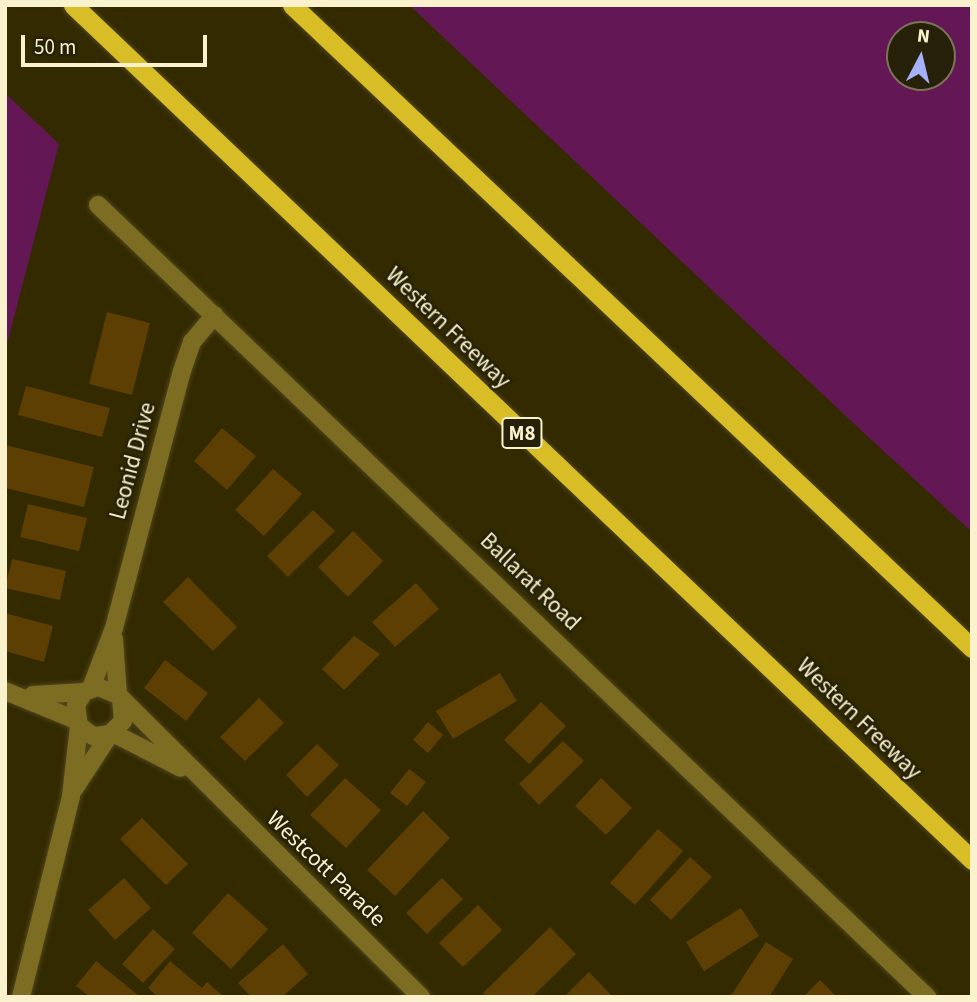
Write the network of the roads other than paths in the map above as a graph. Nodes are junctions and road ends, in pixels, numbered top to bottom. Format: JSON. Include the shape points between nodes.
{"nodes":[{"id":1,"x":73,"y":5,"type":"edge"},
{"id":2,"x":292,"y":5,"type":"edge"},
{"id":3,"x":98,"y":205,"type":"dead end"},
{"id":4,"x":215,"y":315,"type":"junction"},
{"id":5,"x":114,"y":628,"type":"junction"},
{"id":6,"x":972,"y":648,"type":"edge"},
{"id":7,"x":88,"y":690,"type":"junction"},
{"id":8,"x":8,"y":692,"type":"edge"},
{"id":9,"x":119,"y":697,"type":"junction"},
{"id":10,"x":78,"y":723,"type":"junction"},
{"id":11,"x":111,"y":733,"type":"junction"},
{"id":12,"x":196,"y":777,"type":"junction"},
{"id":13,"x":71,"y":796,"type":"junction"},
{"id":14,"x":972,"y":860,"type":"edge"},
{"id":15,"x":21,"y":997,"type":"edge"},
{"id":16,"x":421,"y":997,"type":"edge"},
{"id":17,"x":927,"y":997,"type":"edge"}],
"edges":[{"from":1,"to":14,"type":"highway","name":"Western Freeway","number":"M8"},
{"from":2,"to":6,"type":"highway"},
{"from":3,"to":4,"type":"street","name":"Ballarat Road"},
{"from":4,"to":5,"type":"street","name":"Leonid Drive","via":[[192,342],[182,371]]},
{"from":4,"to":17,"type":"street","name":"Ballarat Road"},
{"from":5,"to":7,"type":"street","name":"Leonid Drive"},
{"from":5,"to":9,"type":"street","name":"Leonid Drive"},
{"from":7,"to":8,"type":"street","via":[[67,696]]},
{"from":7,"to":9,"type":"street","via":[[106,688]]},
{"from":7,"to":10,"type":"street","via":[[76,705]]},
{"from":8,"to":10,"type":"street"},
{"from":9,"to":11,"type":"street","via":[[123,721]]},
{"from":9,"to":12,"type":"street","name":"Westcott Parade"},
{"from":10,"to":11,"type":"street","via":[[93,736]]},
{"from":10,"to":13,"type":"street"},
{"from":11,"to":12,"type":"street","name":"Westcott Parade"},
{"from":11,"to":13,"type":"street"},
{"from":12,"to":16,"type":"street","name":"Westcott Parade"},
{"from":13,"to":15,"type":"street"}]}
